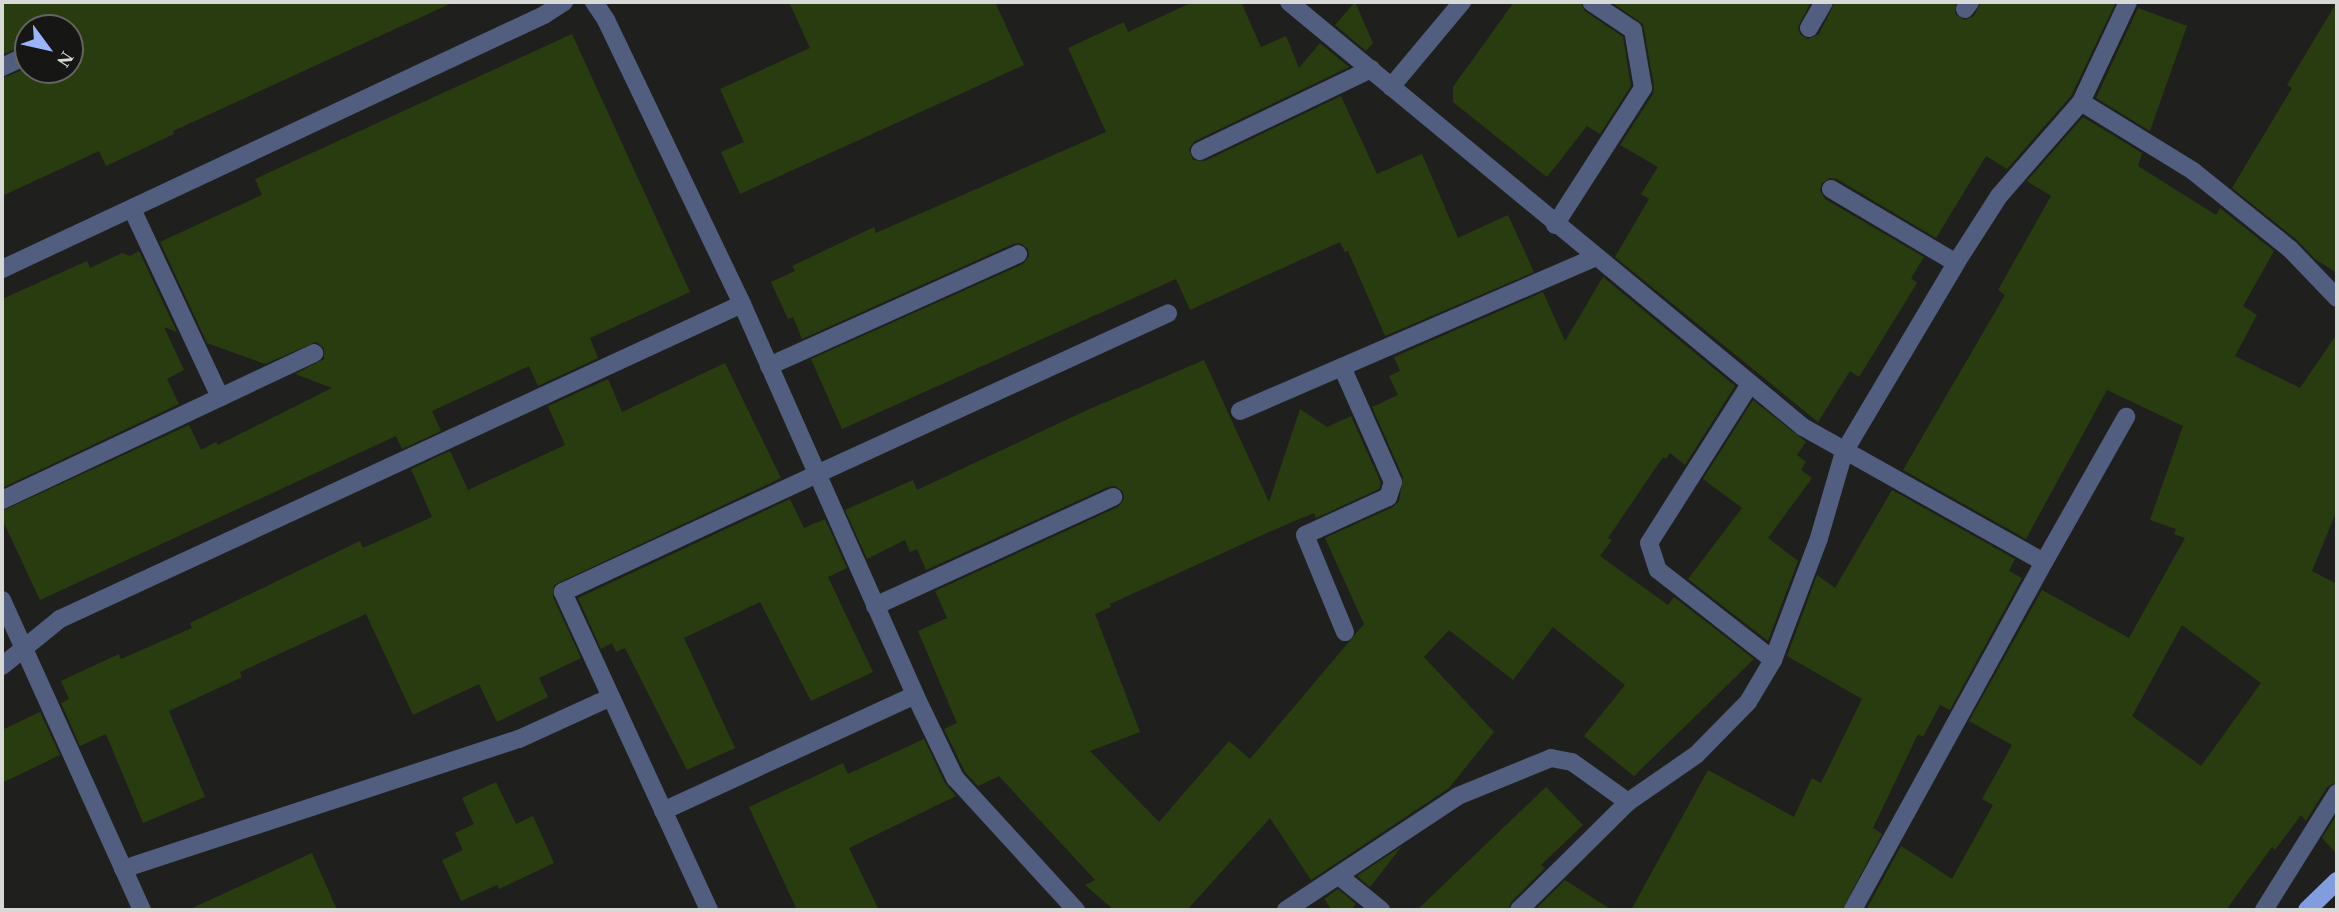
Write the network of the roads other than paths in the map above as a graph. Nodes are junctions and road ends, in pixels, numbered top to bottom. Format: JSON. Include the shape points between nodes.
{"nodes":[{"id":1,"x":564,"y":2,"type":"edge"},
{"id":2,"x":593,"y":2,"type":"edge"},
{"id":3,"x":1289,"y":2,"type":"edge"},
{"id":4,"x":1462,"y":2,"type":"edge"},
{"id":5,"x":1591,"y":2,"type":"edge"},
{"id":6,"x":1824,"y":2,"type":"edge"},
{"id":7,"x":2128,"y":2,"type":"edge"},
{"id":8,"x":1809,"y":27,"type":"dead end"},
{"id":9,"x":1371,"y":69,"type":"junction"},
{"id":10,"x":1391,"y":87,"type":"junction"},
{"id":11,"x":2081,"y":102,"type":"junction"},
{"id":12,"x":1200,"y":151,"type":"dead end"},
{"id":13,"x":1831,"y":189,"type":"dead end"},
{"id":14,"x":132,"y":209,"type":"junction"},
{"id":15,"x":1555,"y":225,"type":"junction"},
{"id":16,"x":1018,"y":254,"type":"dead end"},
{"id":17,"x":1597,"y":257,"type":"junction"},
{"id":18,"x":1956,"y":263,"type":"junction"},
{"id":19,"x":2,"y":269,"type":"edge"},
{"id":20,"x":2337,"y":298,"type":"edge"},
{"id":21,"x":742,"y":304,"type":"junction"},
{"id":22,"x":1168,"y":313,"type":"dead end"},
{"id":23,"x":314,"y":353,"type":"dead end"},
{"id":24,"x":769,"y":366,"type":"junction"},
{"id":25,"x":1342,"y":367,"type":"junction"},
{"id":26,"x":1750,"y":384,"type":"junction"},
{"id":27,"x":220,"y":397,"type":"junction"},
{"id":28,"x":1240,"y":411,"type":"dead end"},
{"id":29,"x":2126,"y":417,"type":"dead end"},
{"id":30,"x":1844,"y":452,"type":"junction"},
{"id":31,"x":817,"y":474,"type":"junction"},
{"id":32,"x":1113,"y":498,"type":"dead end"},
{"id":33,"x":2,"y":500,"type":"edge"},
{"id":34,"x":2044,"y":562,"type":"junction"},
{"id":35,"x":2,"y":600,"type":"edge"},
{"id":36,"x":875,"y":606,"type":"junction"},
{"id":37,"x":1345,"y":632,"type":"dead end"},
{"id":38,"x":24,"y":648,"type":"junction"},
{"id":39,"x":1773,"y":660,"type":"junction"},
{"id":40,"x":2,"y":666,"type":"edge"},
{"id":41,"x":915,"y":695,"type":"junction"},
{"id":42,"x":611,"y":697,"type":"junction"},
{"id":43,"x":2337,"y":793,"type":"edge"},
{"id":44,"x":1628,"y":802,"type":"junction"},
{"id":45,"x":663,"y":811,"type":"junction"},
{"id":46,"x":123,"y":869,"type":"junction"},
{"id":47,"x":1339,"y":876,"type":"junction"},
{"id":48,"x":2337,"y":881,"type":"edge"},
{"id":49,"x":142,"y":910,"type":"edge"},
{"id":50,"x":709,"y":910,"type":"edge"},
{"id":51,"x":1076,"y":910,"type":"edge"},
{"id":52,"x":1286,"y":910,"type":"edge"},
{"id":53,"x":1381,"y":910,"type":"edge"},
{"id":54,"x":1519,"y":910,"type":"edge"},
{"id":55,"x":1853,"y":910,"type":"edge"},
{"id":56,"x":2264,"y":910,"type":"edge"},
{"id":57,"x":2307,"y":910,"type":"edge"}],
"edges":[{"from":1,"to":14,"type":"street"},
{"from":2,"to":21,"type":"street","via":[[606,20]]},
{"from":3,"to":9,"type":"street"},
{"from":4,"to":10,"type":"street"},
{"from":5,"to":15,"type":"street","via":[[1633,30],[1643,88]]},
{"from":6,"to":8,"type":"street"},
{"from":7,"to":11,"type":"street"},
{"from":9,"to":10,"type":"street"},
{"from":9,"to":12,"type":"street"},
{"from":10,"to":15,"type":"street"},
{"from":11,"to":18,"type":"street","via":[[1999,196]]},
{"from":11,"to":20,"type":"street","via":[[2193,171],[2290,249]]},
{"from":13,"to":18,"type":"street"},
{"from":14,"to":19,"type":"street"},
{"from":14,"to":27,"type":"street"},
{"from":15,"to":17,"type":"street"},
{"from":16,"to":24,"type":"street"},
{"from":17,"to":25,"type":"street"},
{"from":17,"to":26,"type":"street"},
{"from":18,"to":30,"type":"street"},
{"from":21,"to":24,"type":"street"},
{"from":21,"to":38,"type":"street","via":[[60,619]]},
{"from":22,"to":31,"type":"street"},
{"from":23,"to":27,"type":"street"},
{"from":24,"to":31,"type":"street"},
{"from":25,"to":28,"type":"street"},
{"from":25,"to":37,"type":"street","via":[[1394,482],[1388,497],[1305,535]]},
{"from":26,"to":30,"type":"street"},
{"from":26,"to":39,"type":"street","via":[[1649,544],[1658,570]]},
{"from":27,"to":33,"type":"street"},
{"from":29,"to":34,"type":"street"},
{"from":30,"to":34,"type":"street"},
{"from":30,"to":39,"type":"street","via":[[1819,538]]},
{"from":31,"to":36,"type":"street"},
{"from":31,"to":42,"type":"street","via":[[563,592]]},
{"from":32,"to":36,"type":"street"},
{"from":34,"to":55,"type":"street"},
{"from":35,"to":38,"type":"street"},
{"from":36,"to":41,"type":"street"},
{"from":38,"to":40,"type":"street"},
{"from":38,"to":46,"type":"street"},
{"from":39,"to":44,"type":"street","via":[[1748,702],[1696,755]]},
{"from":41,"to":45,"type":"street"},
{"from":41,"to":51,"type":"street","via":[[955,778]]},
{"from":42,"to":45,"type":"street"},
{"from":42,"to":46,"type":"street","via":[[519,739]]},
{"from":43,"to":56,"type":"street"},
{"from":44,"to":47,"type":"street","via":[[1572,762],[1550,758],[1458,796]]},
{"from":44,"to":54,"type":"street"},
{"from":45,"to":50,"type":"street"},
{"from":46,"to":49,"type":"street"},
{"from":47,"to":52,"type":"street"},
{"from":47,"to":53,"type":"street"},
{"from":48,"to":57,"type":"main road"}]}
